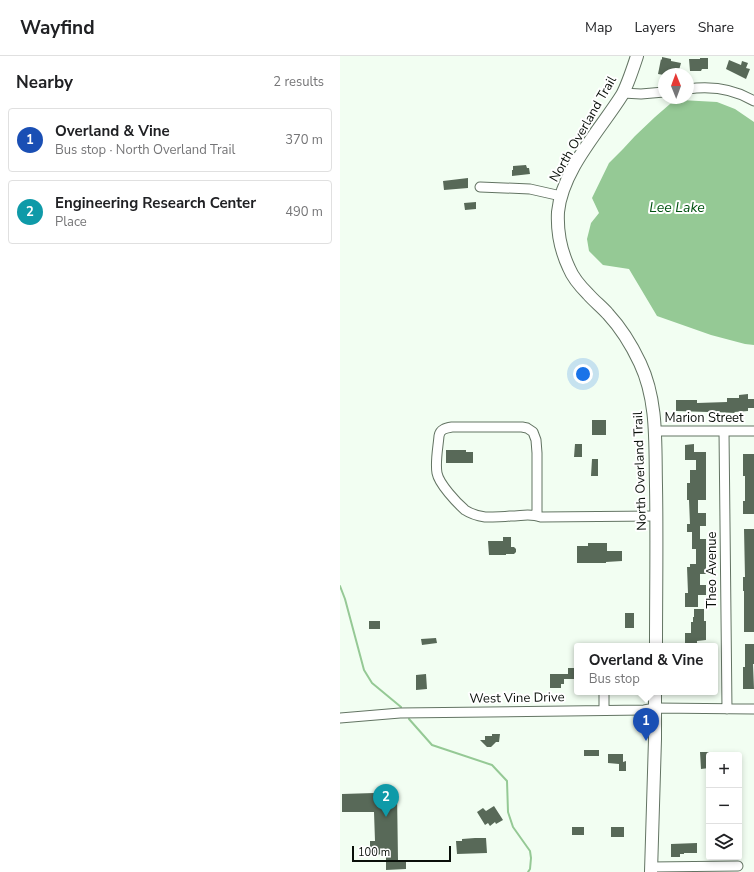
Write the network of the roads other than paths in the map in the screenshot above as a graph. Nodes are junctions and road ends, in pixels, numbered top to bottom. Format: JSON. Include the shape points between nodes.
{"nodes":[{"id":1,"x":637,"y":56,"type":"edge"},
{"id":2,"x":694,"y":88,"type":"edge"},
{"id":3,"x":623,"y":93,"type":"junction"},
{"id":4,"x":658,"y":93,"type":"edge"},
{"id":5,"x":753,"y":97,"type":"edge"},
{"id":6,"x":480,"y":187,"type":"dead end"},
{"id":7,"x":561,"y":196,"type":"junction"},
{"id":8,"x":655,"y":431,"type":"junction"},
{"id":9,"x":724,"y":431,"type":"junction"},
{"id":10,"x":754,"y":431,"type":"edge"},
{"id":11,"x":537,"y":516,"type":"junction"},
{"id":12,"x":656,"y":516,"type":"junction"},
{"id":13,"x":656,"y":643,"type":"edge"},
{"id":14,"x":604,"y":695,"type":"edge"},
{"id":15,"x":655,"y":695,"type":"edge"},
{"id":16,"x":655,"y":708,"type":"junction"},
{"id":17,"x":727,"y":709,"type":"junction"},
{"id":18,"x":754,"y":709,"type":"edge"},
{"id":19,"x":604,"y":710,"type":"junction"},
{"id":20,"x":340,"y":718,"type":"edge"},
{"id":21,"x":738,"y":866,"type":"dead end"},
{"id":22,"x":651,"y":870,"type":"edge"}],
"edges":[{"from":1,"to":3,"type":"main road","name":"North Overland Trail"},
{"from":2,"to":5,"type":"street","via":[[720,89]]},
{"from":3,"to":4,"type":"street"},
{"from":3,"to":7,"type":"main road","name":"North Overland Trail","via":[[578,159]]},
{"from":6,"to":7,"type":"street","via":[[530,189]]},
{"from":7,"to":8,"type":"main road","name":"North Overland Trail","via":[[558,228],[569,269],[577,282],[609,315],[628,340],[649,389]]},
{"from":8,"to":9,"type":"street","name":"Marion Street"},
{"from":8,"to":12,"type":"main road","name":"North Overland Trail"},
{"from":9,"to":10,"type":"street","name":"Marion Street"},
{"from":9,"to":17,"type":"street","name":"Theo Avenue"},
{"from":11,"to":11,"type":"street","via":[[526,514],[486,517],[465,509],[443,486],[437,475],[439,433],[452,427],[522,427],[532,432],[536,446]]},
{"from":11,"to":12,"type":"street"},
{"from":12,"to":13,"type":"main road","name":"North Overland Trail"},
{"from":14,"to":19,"type":"street"},
{"from":15,"to":16,"type":"main road"},
{"from":16,"to":17,"type":"street","name":"West Vine Drive"},
{"from":16,"to":19,"type":"street","name":"West Vine Drive"},
{"from":16,"to":22,"type":"main road"},
{"from":17,"to":18,"type":"street","name":"West Vine Drive"},
{"from":19,"to":20,"type":"street","name":"West Vine Drive","via":[[400,713]]},
{"from":21,"to":22,"type":"street"}]}
